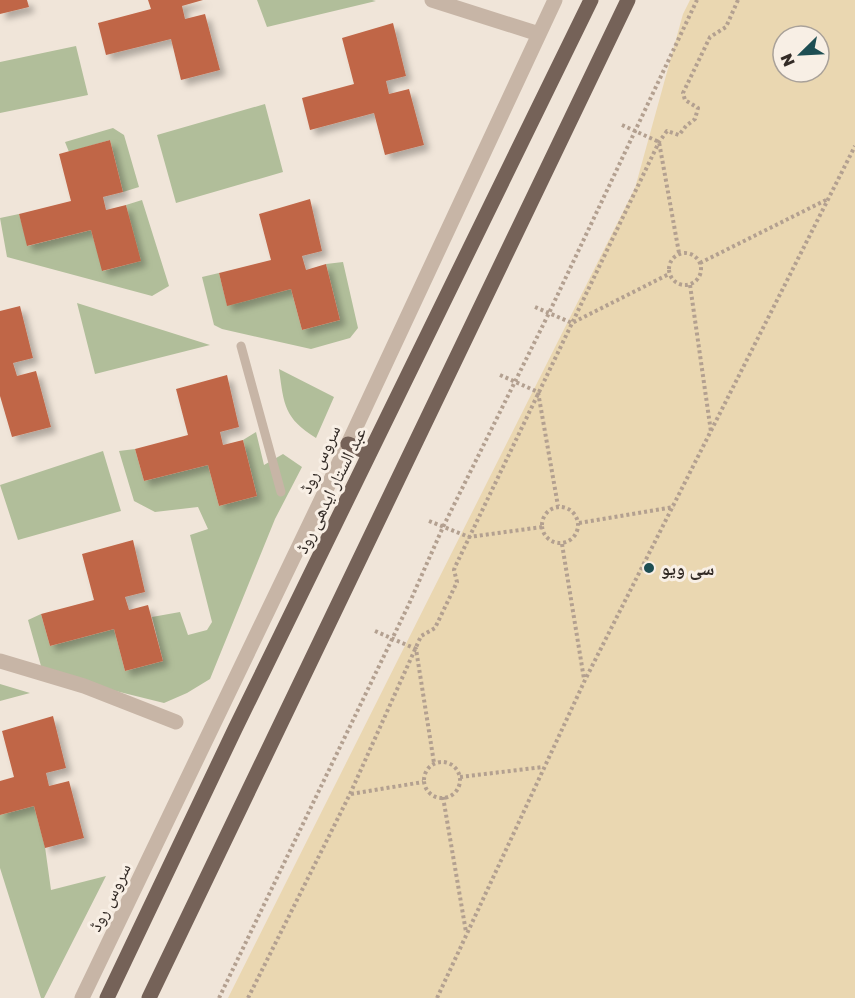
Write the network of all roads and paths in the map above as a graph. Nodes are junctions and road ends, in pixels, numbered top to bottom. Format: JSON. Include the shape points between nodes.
{"nodes":[{"id":1,"x":432,"y":0,"type":"edge"},
{"id":2,"x":555,"y":0,"type":"edge"},
{"id":3,"x":591,"y":0,"type":"edge"},
{"id":4,"x":628,"y":0,"type":"edge"},
{"id":5,"x":696,"y":0,"type":"edge"},
{"id":6,"x":738,"y":0,"type":"edge"},
{"id":7,"x":539,"y":34,"type":"junction"},
{"id":8,"x":622,"y":125,"type":"dead end"},
{"id":9,"x":634,"y":131,"type":"junction"},
{"id":10,"x":659,"y":142,"type":"junction"},
{"id":11,"x":855,"y":146,"type":"edge"},
{"id":12,"x":830,"y":198,"type":"junction"},
{"id":13,"x":679,"y":253,"type":"junction"},
{"id":14,"x":700,"y":263,"type":"junction"},
{"id":15,"x":669,"y":274,"type":"junction"},
{"id":16,"x":690,"y":285,"type":"junction"},
{"id":17,"x":535,"y":307,"type":"dead end"},
{"id":18,"x":549,"y":313,"type":"junction"},
{"id":19,"x":572,"y":323,"type":"junction"},
{"id":20,"x":241,"y":346,"type":"dead end"},
{"id":21,"x":500,"y":375,"type":"dead end"},
{"id":22,"x":515,"y":382,"type":"junction"},
{"id":23,"x":538,"y":392,"type":"junction"},
{"id":24,"x":711,"y":433,"type":"junction"},
{"id":25,"x":348,"y":444,"type":"junction"},
{"id":26,"x":369,"y":453,"type":"junction"},
{"id":27,"x":281,"y":492,"type":"dead end"},
{"id":28,"x":558,"y":506,"type":"junction"},
{"id":29,"x":674,"y":507,"type":"junction"},
{"id":30,"x":429,"y":522,"type":"dead end"},
{"id":31,"x":579,"y":523,"type":"junction"},
{"id":32,"x":443,"y":527,"type":"junction"},
{"id":33,"x":542,"y":527,"type":"junction"},
{"id":34,"x":469,"y":537,"type":"junction"},
{"id":35,"x":562,"y":543,"type":"junction"},
{"id":36,"x":375,"y":631,"type":"dead end"},
{"id":37,"x":392,"y":638,"type":"junction"},
{"id":38,"x":416,"y":650,"type":"junction"},
{"id":39,"x":0,"y":661,"type":"edge"},
{"id":40,"x":585,"y":680,"type":"junction"},
{"id":41,"x":177,"y":722,"type":"dead end"},
{"id":42,"x":434,"y":763,"type":"junction"},
{"id":43,"x":544,"y":767,"type":"junction"},
{"id":44,"x":460,"y":777,"type":"junction"},
{"id":45,"x":423,"y":782,"type":"junction"},
{"id":46,"x":350,"y":794,"type":"junction"},
{"id":47,"x":443,"y":797,"type":"junction"},
{"id":48,"x":466,"y":932,"type":"junction"},
{"id":49,"x":82,"y":998,"type":"edge"},
{"id":50,"x":107,"y":998,"type":"edge"},
{"id":51,"x":149,"y":998,"type":"edge"},
{"id":52,"x":219,"y":998,"type":"edge"},
{"id":53,"x":248,"y":998,"type":"edge"},
{"id":54,"x":436,"y":998,"type":"edge"}],
"edges":[{"from":1,"to":7,"type":"street"},
{"from":2,"to":7,"type":"street","name":"سروس روڈ"},
{"from":3,"to":26,"type":"main road","name":"عبد الستار ایدھی روڈ"},
{"from":4,"to":51,"type":"main road"},
{"from":5,"to":9,"type":"path"},
{"from":6,"to":10,"type":"path","via":[[726,27],[710,38],[683,93],[685,100],[698,108],[696,119],[679,135],[667,131]]},
{"from":7,"to":25,"type":"street","name":"سروس روڈ"},
{"from":8,"to":9,"type":"path"},
{"from":9,"to":10,"type":"path"},
{"from":9,"to":18,"type":"path"},
{"from":10,"to":13,"type":"path"},
{"from":10,"to":19,"type":"path"},
{"from":11,"to":12,"type":"path"},
{"from":12,"to":14,"type":"path"},
{"from":12,"to":24,"type":"path"},
{"from":13,"to":14,"type":"path","via":[[692,253]]},
{"from":13,"to":15,"type":"path","via":[[669,261]]},
{"from":14,"to":16,"type":"path","via":[[700,276]]},
{"from":15,"to":16,"type":"path","via":[[677,284]]},
{"from":15,"to":19,"type":"path"},
{"from":16,"to":24,"type":"path"},
{"from":17,"to":18,"type":"path"},
{"from":18,"to":19,"type":"path"},
{"from":18,"to":22,"type":"path"},
{"from":19,"to":23,"type":"path"},
{"from":20,"to":27,"type":"lane"},
{"from":21,"to":22,"type":"path"},
{"from":22,"to":23,"type":"path"},
{"from":22,"to":32,"type":"path"},
{"from":23,"to":28,"type":"path"},
{"from":23,"to":34,"type":"path"},
{"from":24,"to":29,"type":"path"},
{"from":25,"to":26,"type":"main road"},
{"from":25,"to":49,"type":"street","name":"سروس روڈ"},
{"from":26,"to":50,"type":"main road","name":"عبد الستار ایدھی روڈ"},
{"from":28,"to":31,"type":"path","via":[[572,510]]},
{"from":28,"to":33,"type":"path","via":[[546,513]]},
{"from":29,"to":31,"type":"path"},
{"from":29,"to":40,"type":"path"},
{"from":30,"to":32,"type":"path"},
{"from":31,"to":35,"type":"path","via":[[575,537]]},
{"from":32,"to":34,"type":"path"},
{"from":32,"to":37,"type":"path"},
{"from":33,"to":34,"type":"path"},
{"from":33,"to":35,"type":"path","via":[[549,539]]},
{"from":34,"to":38,"type":"path","via":[[454,567],[457,582],[435,628],[421,636]]},
{"from":35,"to":40,"type":"path"},
{"from":36,"to":37,"type":"path"},
{"from":37,"to":38,"type":"path"},
{"from":37,"to":52,"type":"path"},
{"from":38,"to":42,"type":"path"},
{"from":38,"to":46,"type":"path"},
{"from":39,"to":41,"type":"street","via":[[84,686]]},
{"from":40,"to":43,"type":"path"},
{"from":42,"to":44,"type":"path","via":[[445,762],[455,767]]},
{"from":42,"to":45,"type":"path"},
{"from":43,"to":44,"type":"path"},
{"from":43,"to":48,"type":"path"},
{"from":44,"to":47,"type":"path","via":[[458,788]]},
{"from":45,"to":46,"type":"path"},
{"from":45,"to":47,"type":"path","via":[[429,792]]},
{"from":46,"to":53,"type":"path"},
{"from":47,"to":48,"type":"path"},
{"from":48,"to":54,"type":"path"}]}
